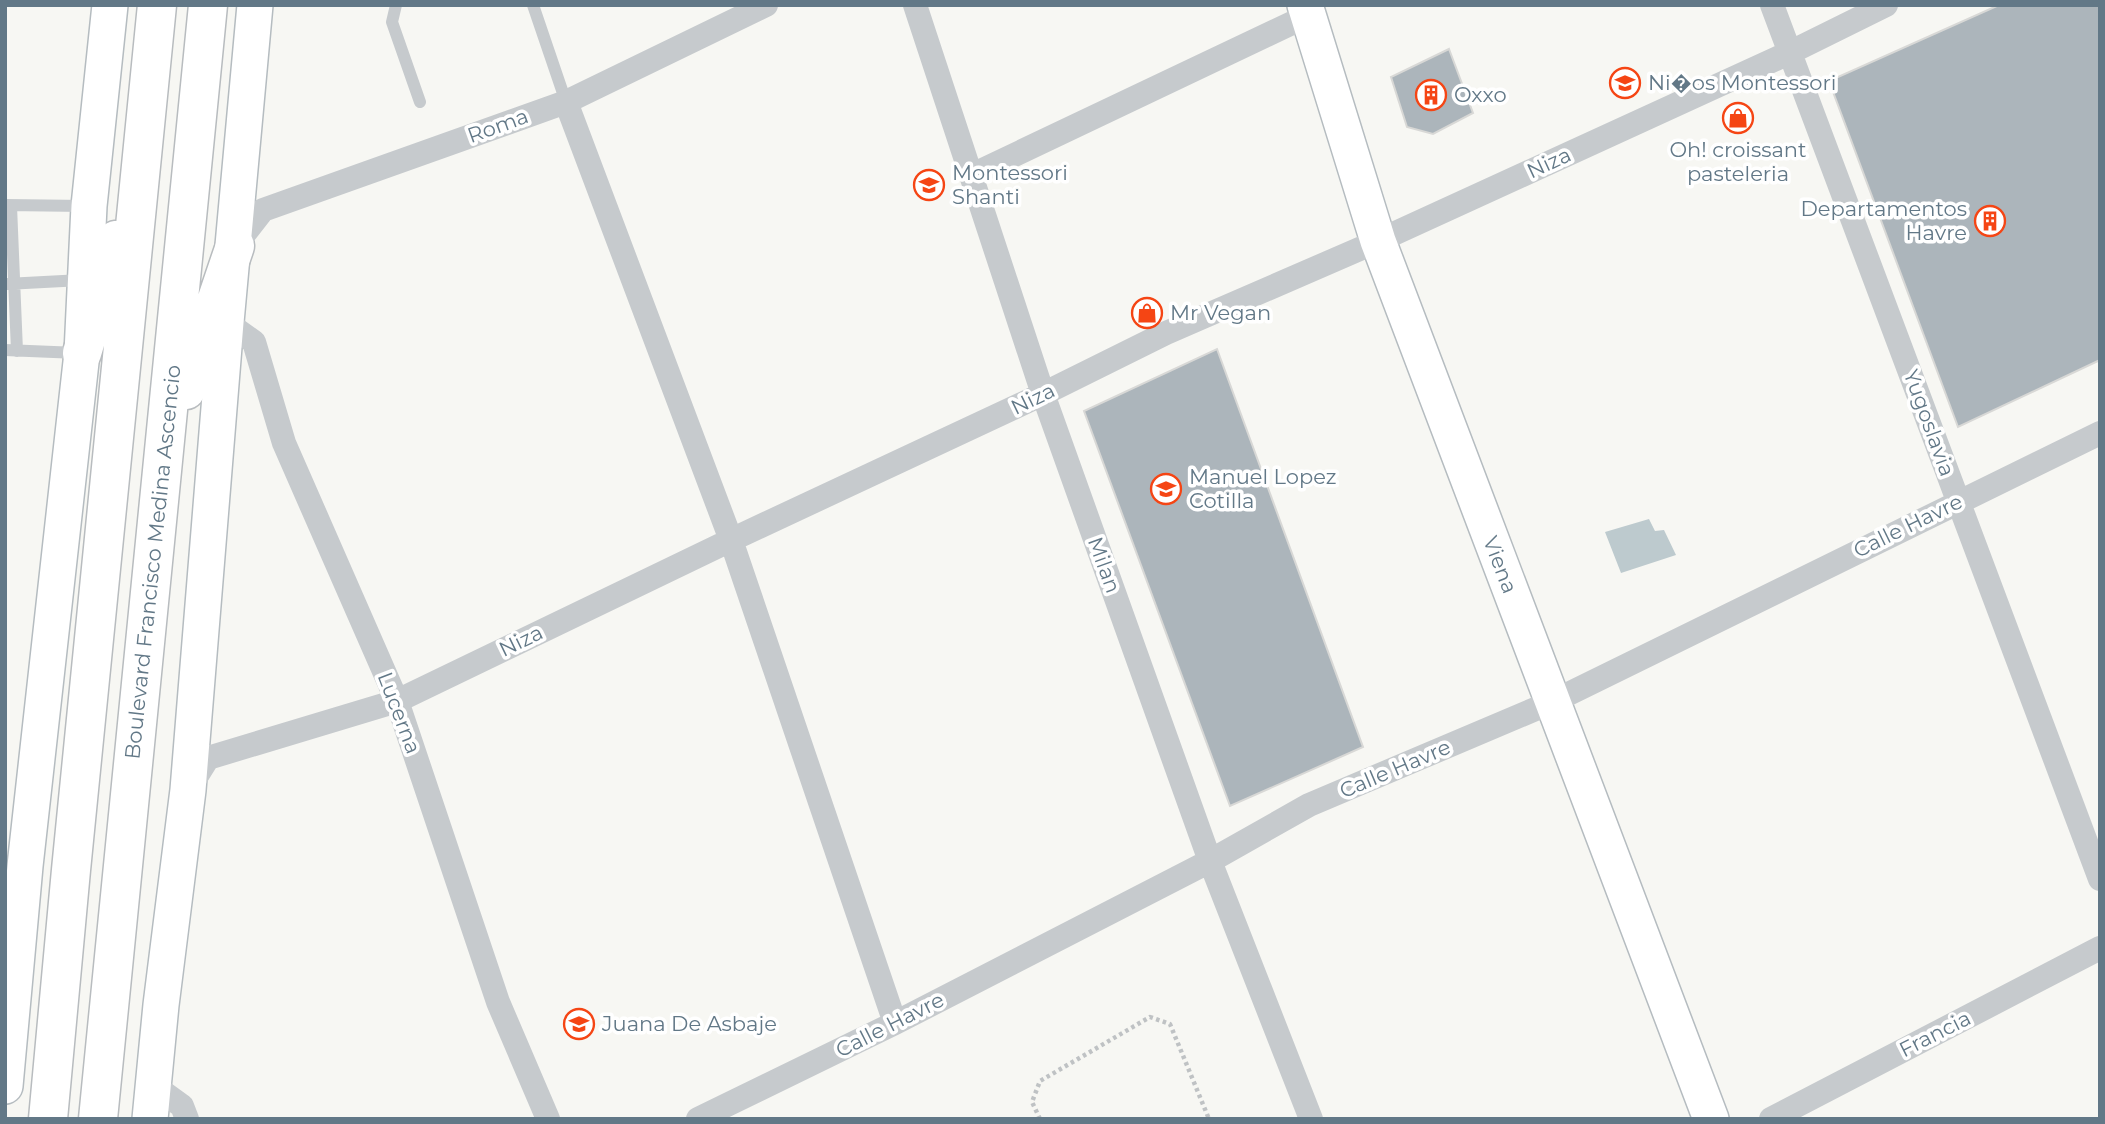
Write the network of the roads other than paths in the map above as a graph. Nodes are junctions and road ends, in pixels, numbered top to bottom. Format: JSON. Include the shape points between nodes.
{"nodes":[{"id":1,"x":110,"y":5,"type":"edge"},
{"id":2,"x":157,"y":5,"type":"edge"},
{"id":3,"x":208,"y":5,"type":"edge"},
{"id":4,"x":255,"y":5,"type":"edge"},
{"id":5,"x":396,"y":5,"type":"edge"},
{"id":6,"x":533,"y":5,"type":"edge"},
{"id":7,"x":766,"y":5,"type":"edge"},
{"id":8,"x":915,"y":5,"type":"edge"},
{"id":9,"x":1772,"y":5,"type":"edge"},
{"id":10,"x":1886,"y":5,"type":"edge"},
{"id":11,"x":1307,"y":10,"type":"edge"},
{"id":12,"x":1791,"y":52,"type":"junction"},
{"id":13,"x":420,"y":102,"type":"dead end"},
{"id":14,"x":566,"y":102,"type":"junction"},
{"id":15,"x":142,"y":151,"type":"junction"},
{"id":16,"x":972,"y":175,"type":"junction"},
{"id":17,"x":8,"y":206,"type":"edge"},
{"id":18,"x":89,"y":206,"type":"junction"},
{"id":19,"x":1378,"y":241,"type":"junction"},
{"id":20,"x":234,"y":246,"type":"junction"},
{"id":21,"x":87,"y":280,"type":"junction"},
{"id":22,"x":9,"y":284,"type":"edge"},
{"id":23,"x":226,"y":322,"type":"junction"},
{"id":24,"x":11,"y":351,"type":"edge"},
{"id":25,"x":82,"y":353,"type":"junction"},
{"id":26,"x":1043,"y":394,"type":"junction"},
{"id":27,"x":2100,"y":433,"type":"edge"},
{"id":28,"x":164,"y":455,"type":"junction"},
{"id":29,"x":1958,"y":501,"type":"junction"},
{"id":30,"x":731,"y":540,"type":"junction"},
{"id":31,"x":397,"y":701,"type":"junction"},
{"id":32,"x":1552,"y":702,"type":"junction"},
{"id":33,"x":188,"y":790,"type":"junction"},
{"id":34,"x":1210,"y":861,"type":"junction"},
{"id":35,"x":15,"y":863,"type":"edge"},
{"id":36,"x":2100,"y":879,"type":"edge"},
{"id":37,"x":2100,"y":948,"type":"edge"},
{"id":38,"x":895,"y":1023,"type":"junction"},
{"id":39,"x":153,"y":1085,"type":"junction"},
{"id":40,"x":5,"y":1086,"type":"edge"},
{"id":41,"x":100,"y":1113,"type":"edge"},
{"id":42,"x":48,"y":1119,"type":"edge"},
{"id":43,"x":150,"y":1119,"type":"edge"},
{"id":44,"x":187,"y":1119,"type":"edge"},
{"id":45,"x":548,"y":1119,"type":"edge"},
{"id":46,"x":698,"y":1119,"type":"edge"},
{"id":47,"x":1311,"y":1119,"type":"edge"},
{"id":48,"x":1711,"y":1119,"type":"edge"},
{"id":49,"x":1771,"y":1119,"type":"edge"}],
"edges":[{"from":1,"to":18,"type":"main road"},
{"from":2,"to":15,"type":"highway"},
{"from":3,"to":28,"type":"highway","name":"Boulevard Francisco Medina Ascencio"},
{"from":4,"to":20,"type":"main road"},
{"from":5,"to":13,"type":"lane","via":[[392,22]]},
{"from":6,"to":14,"type":"lane"},
{"from":7,"to":14,"type":"street","name":"Roma"},
{"from":8,"to":16,"type":"street","name":"Milan"},
{"from":9,"to":12,"type":"street","name":"Yugoslavia"},
{"from":10,"to":12,"type":"street","name":"Niza"},
{"from":11,"to":16,"type":"street"},
{"from":11,"to":19,"type":"main road","name":"Viena"},
{"from":12,"to":19,"type":"street","name":"Niza"},
{"from":12,"to":29,"type":"street","name":"Yugoslavia"},
{"from":14,"to":20,"type":"street","name":"Roma","via":[[263,211]]},
{"from":14,"to":30,"type":"street"},
{"from":15,"to":25,"type":"highway"},
{"from":15,"to":42,"type":"highway"},
{"from":16,"to":26,"type":"street","name":"Milan"},
{"from":17,"to":18,"type":"lane"},
{"from":17,"to":22,"type":"lane"},
{"from":18,"to":21,"type":"main road"},
{"from":19,"to":26,"type":"street","name":"Niza","via":[[1166,333]]},
{"from":19,"to":32,"type":"main road","name":"Viena"},
{"from":20,"to":23,"type":"main road"},
{"from":20,"to":28,"type":"highway"},
{"from":21,"to":22,"type":"lane"},
{"from":21,"to":25,"type":"main road"},
{"from":22,"to":24,"type":"lane"},
{"from":23,"to":31,"type":"street","name":"Lucerna","via":[[254,342],[284,443]]},
{"from":23,"to":33,"type":"main road"},
{"from":24,"to":25,"type":"lane"},
{"from":25,"to":35,"type":"main road"},
{"from":26,"to":30,"type":"street","name":"Niza"},
{"from":26,"to":34,"type":"street","name":"Milan"},
{"from":27,"to":29,"type":"street","name":"Calle Havre"},
{"from":28,"to":41,"type":"highway","name":"Boulevard Francisco Medina Ascencio"},
{"from":29,"to":32,"type":"street","name":"Calle Havre"},
{"from":29,"to":36,"type":"street","name":"Yugoslavia"},
{"from":30,"to":31,"type":"street","name":"Niza"},
{"from":30,"to":38,"type":"street"},
{"from":31,"to":33,"type":"street","name":"Niza","via":[[208,758]]},
{"from":31,"to":45,"type":"street","name":"Lucerna","via":[[498,1002]]},
{"from":32,"to":34,"type":"street","name":"Calle Havre","via":[[1309,805]]},
{"from":32,"to":48,"type":"main road","name":"Viena"},
{"from":33,"to":39,"type":"main road"},
{"from":34,"to":38,"type":"street","name":"Calle Havre"},
{"from":34,"to":47,"type":"street","name":"Milan"},
{"from":35,"to":40,"type":"main road"},
{"from":37,"to":49,"type":"street","name":"Francia"},
{"from":38,"to":46,"type":"street","name":"Calle Havre"},
{"from":39,"to":43,"type":"main road"},
{"from":39,"to":44,"type":"street","via":[[182,1106]]}]}
